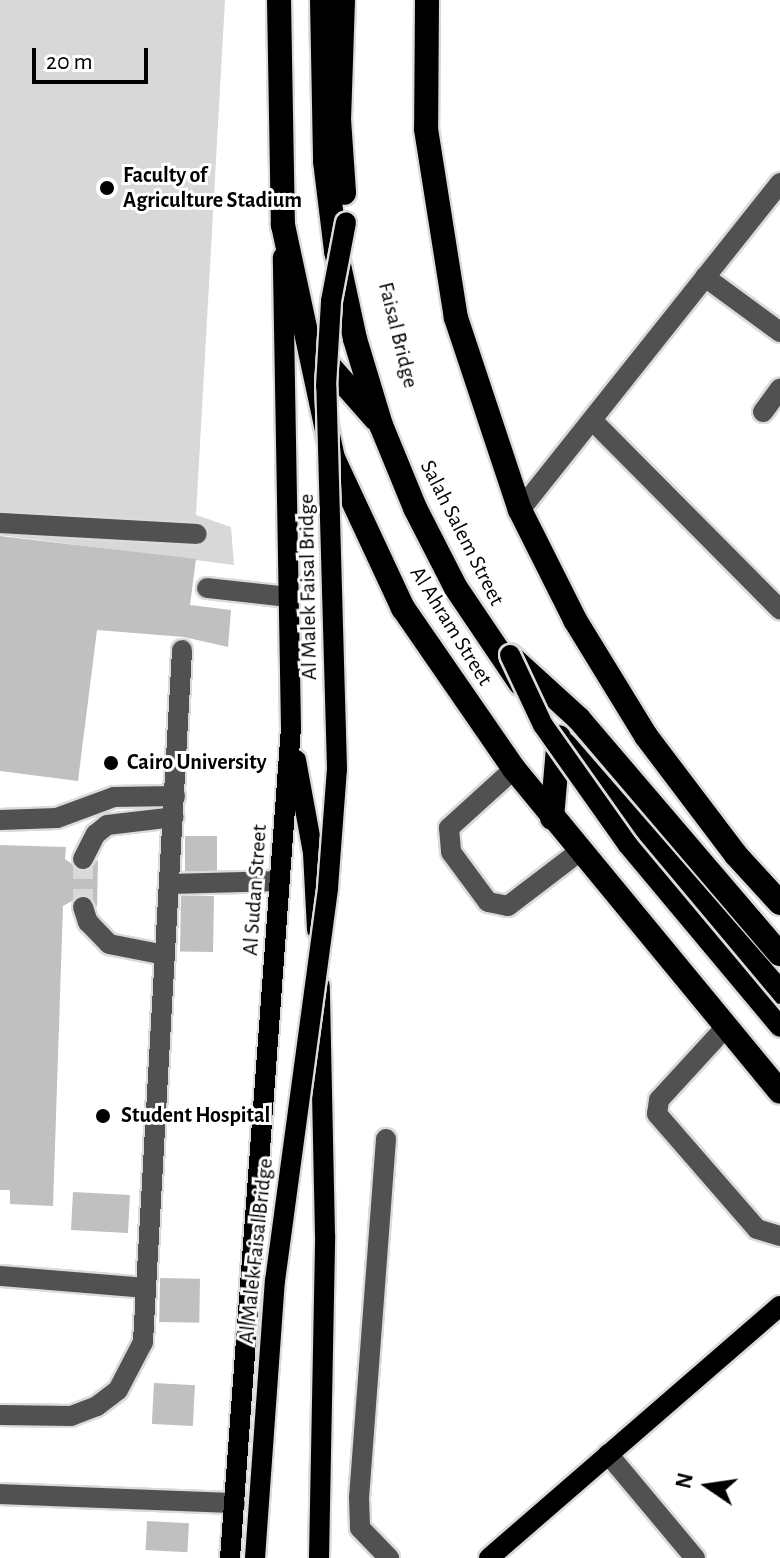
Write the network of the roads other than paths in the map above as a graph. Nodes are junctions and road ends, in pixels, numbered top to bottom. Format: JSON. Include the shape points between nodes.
{"nodes":[{"id":1,"x":279,"y":0,"type":"edge"},
{"id":2,"x":322,"y":0,"type":"edge"},
{"id":3,"x":343,"y":0,"type":"edge"},
{"id":4,"x":427,"y":0,"type":"edge"},
{"id":5,"x":780,"y":183,"type":"edge"},
{"id":6,"x":346,"y":222,"type":"junction"},
{"id":7,"x":283,"y":225,"type":"junction"},
{"id":8,"x":705,"y":277,"type":"junction"},
{"id":9,"x":780,"y":332,"type":"edge"},
{"id":10,"x":308,"y":342,"type":"junction"},
{"id":11,"x":780,"y":389,"type":"edge"},
{"id":12,"x":763,"y":412,"type":"dead end"},
{"id":13,"x":592,"y":420,"type":"junction"},
{"id":14,"x":381,"y":425,"type":"junction"},
{"id":15,"x":520,"y":510,"type":"junction"},
{"id":16,"x":0,"y":523,"type":"edge"},
{"id":17,"x":197,"y":534,"type":"dead end"},
{"id":18,"x":207,"y":588,"type":"dead end"},
{"id":19,"x":288,"y":597,"type":"junction"},
{"id":20,"x":780,"y":609,"type":"edge"},
{"id":21,"x":182,"y":650,"type":"dead end"},
{"id":22,"x":510,"y":655,"type":"junction"},
{"id":23,"x":291,"y":728,"type":"junction"},
{"id":24,"x":559,"y":737,"type":"junction"},
{"id":25,"x":514,"y":769,"type":"junction"},
{"id":26,"x":175,"y":796,"type":"junction"},
{"id":27,"x":174,"y":817,"type":"junction"},
{"id":28,"x":552,"y":818,"type":"junction"},
{"id":29,"x":0,"y":820,"type":"edge"},
{"id":30,"x":579,"y":852,"type":"junction"},
{"id":31,"x":83,"y":859,"type":"tunnel mouth"},
{"id":32,"x":280,"y":881,"type":"junction"},
{"id":33,"x":170,"y":884,"type":"junction"},
{"id":34,"x":780,"y":903,"type":"edge"},
{"id":35,"x":83,"y":907,"type":"tunnel mouth"},
{"id":36,"x":780,"y":954,"type":"edge"},
{"id":37,"x":165,"y":955,"type":"junction"},
{"id":38,"x":780,"y":992,"type":"edge"},
{"id":39,"x":780,"y":1027,"type":"edge"},
{"id":40,"x":724,"y":1029,"type":"junction"},
{"id":41,"x":780,"y":1092,"type":"edge"},
{"id":42,"x":386,"y":1139,"type":"dead end"},
{"id":43,"x":780,"y":1236,"type":"edge"},
{"id":44,"x":0,"y":1276,"type":"edge"},
{"id":45,"x":146,"y":1288,"type":"junction"},
{"id":46,"x":780,"y":1306,"type":"edge"},
{"id":47,"x":0,"y":1415,"type":"edge"},
{"id":48,"x":608,"y":1454,"type":"junction"},
{"id":49,"x":0,"y":1494,"type":"edge"},
{"id":50,"x":235,"y":1503,"type":"junction"},
{"id":51,"x":230,"y":1558,"type":"edge"},
{"id":52,"x":255,"y":1558,"type":"edge"},
{"id":53,"x":319,"y":1558,"type":"edge"},
{"id":54,"x":389,"y":1558,"type":"edge"},
{"id":55,"x":489,"y":1558,"type":"edge"},
{"id":56,"x":695,"y":1558,"type":"edge"}],
"edges":[{"from":1,"to":7,"type":"highway","name":"Al Ahram Street"},
{"from":2,"to":14,"type":"highway","name":"Salah Salem Street","via":[[325,161],[336,251]]},
{"from":3,"to":6,"type":"highway","name":"Faisal Bridge","via":[[339,119]]},
{"from":4,"to":15,"type":"highway","via":[[426,129],[456,318]]},
{"from":5,"to":8,"type":"street"},
{"from":6,"to":22,"type":"highway","name":"Faisal Bridge","bridge":true,"via":[[367,337],[402,449],[450,555]]},
{"from":6,"to":52,"type":"main road","name":"Al Malek Faisal Bridge","bridge":true,"via":[[331,301],[326,386],[337,769],[328,888],[275,1281]]},
{"from":7,"to":10,"type":"highway","name":"Al Ahram Street"},
{"from":7,"to":19,"type":"main road","name":"Al Sudan Street"},
{"from":8,"to":9,"type":"street"},
{"from":8,"to":13,"type":"street"},
{"from":10,"to":14,"type":"highway"},
{"from":10,"to":25,"type":"highway","name":"Al Ahram Street","via":[[333,458],[403,608]]},
{"from":11,"to":12,"type":"street"},
{"from":13,"to":15,"type":"street"},
{"from":13,"to":20,"type":"street"},
{"from":14,"to":24,"type":"highway","name":"Salah Salem Street","via":[[456,588]]},
{"from":15,"to":34,"type":"highway","via":[[575,620],[646,736],[736,855]]},
{"from":16,"to":17,"type":"street"},
{"from":18,"to":19,"type":"street"},
{"from":19,"to":23,"type":"main road","name":"Al Sudan Street"},
{"from":21,"to":26,"type":"street"},
{"from":22,"to":36,"type":"highway","name":"Faisal Bridge","via":[[579,719]]},
{"from":22,"to":39,"type":"main road","bridge":true,"via":[[543,725],[593,798]]},
{"from":23,"to":32,"type":"main road","name":"Al Sudan Street"},
{"from":23,"to":53,"type":"main road","via":[[313,853],[324,1071]]},
{"from":24,"to":28,"type":"highway"},
{"from":24,"to":38,"type":"highway","name":"Salah Salem Street"},
{"from":25,"to":28,"type":"highway","name":"Al Ahram Street"},
{"from":25,"to":30,"type":"street","via":[[449,828],[451,852],[488,902],[508,906]]},
{"from":26,"to":27,"type":"street"},
{"from":26,"to":29,"type":"street","via":[[114,797],[57,818]]},
{"from":27,"to":31,"type":"street","via":[[107,825]]},
{"from":27,"to":33,"type":"street"},
{"from":28,"to":30,"type":"highway","name":"Al Ahram Street"},
{"from":30,"to":40,"type":"highway","name":"Al Ahram Street"},
{"from":32,"to":33,"type":"street"},
{"from":32,"to":50,"type":"main road","name":"Al Sudan Street"},
{"from":33,"to":37,"type":"street"},
{"from":35,"to":37,"type":"street","via":[[88,922],[109,944]]},
{"from":37,"to":45,"type":"street"},
{"from":40,"to":41,"type":"highway","name":"Al Ahram Street"},
{"from":40,"to":43,"type":"street","via":[[659,1100],[657,1114],[757,1229]]},
{"from":42,"to":54,"type":"street","via":[[359,1498],[360,1528]]},
{"from":44,"to":45,"type":"street"},
{"from":45,"to":47,"type":"street","via":[[143,1342],[118,1390],[71,1416]]},
{"from":46,"to":48,"type":"main road"},
{"from":48,"to":55,"type":"main road"},
{"from":48,"to":56,"type":"street"},
{"from":49,"to":50,"type":"street"},
{"from":50,"to":51,"type":"main road","name":"Al Sudan Street"}]}
